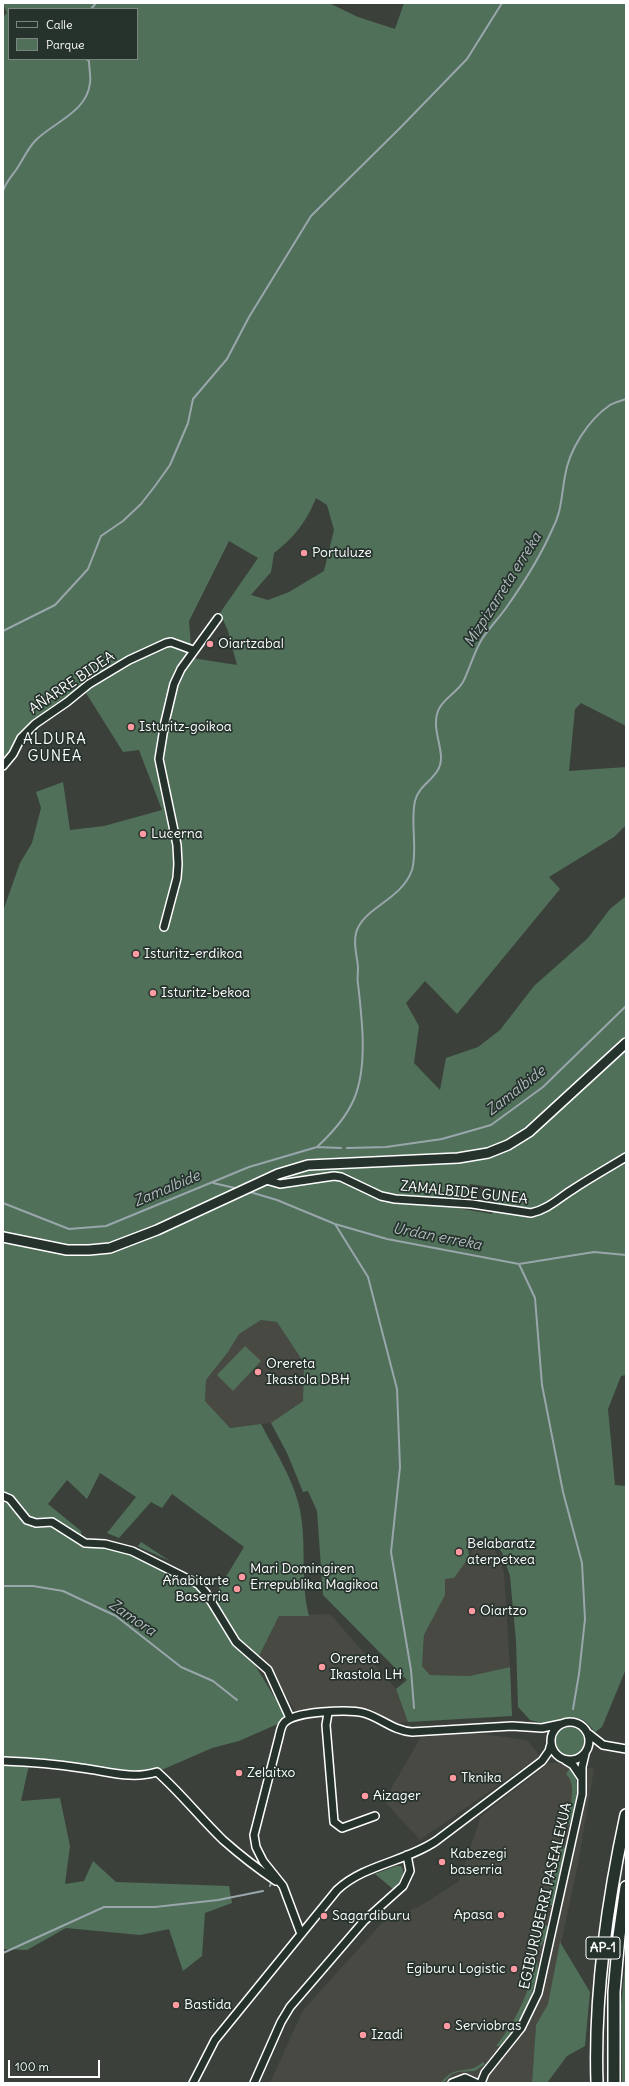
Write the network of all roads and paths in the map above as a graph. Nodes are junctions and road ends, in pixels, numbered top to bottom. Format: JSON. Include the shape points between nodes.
{"nodes":[{"id":1,"x":218,"y":618,"type":"dead end"},
{"id":2,"x":193,"y":650,"type":"junction"},
{"id":3,"x":3,"y":766,"type":"edge"},
{"id":4,"x":164,"y":927,"type":"dead end"},
{"id":5,"x":626,"y":1043,"type":"edge"},
{"id":6,"x":626,"y":1157,"type":"edge"},
{"id":7,"x":266,"y":1180,"type":"junction"},
{"id":8,"x":3,"y":1237,"type":"edge"},
{"id":9,"x":3,"y":1496,"type":"edge"},
{"id":10,"x":328,"y":1713,"type":"junction"},
{"id":11,"x":290,"y":1718,"type":"junction"},
{"id":12,"x":561,"y":1724,"type":"junction"},
{"id":13,"x":535,"y":1728,"type":"junction"},
{"id":14,"x":588,"y":1732,"type":"junction"},
{"id":15,"x":551,"y":1743,"type":"junction"},
{"id":16,"x":606,"y":1746,"type":"junction"},
{"id":17,"x":626,"y":1749,"type":"edge"},
{"id":18,"x":585,"y":1753,"type":"junction"},
{"id":19,"x":563,"y":1759,"type":"junction"},
{"id":20,"x":3,"y":1761,"type":"edge"},
{"id":21,"x":540,"y":1763,"type":"junction"},
{"id":22,"x":582,"y":1781,"type":"junction"},
{"id":23,"x":626,"y":1815,"type":"edge"},
{"id":24,"x":375,"y":1816,"type":"dead end"},
{"id":25,"x":407,"y":1855,"type":"junction"},
{"id":26,"x":283,"y":1886,"type":"junction"},
{"id":27,"x":626,"y":1887,"type":"edge"},
{"id":28,"x":301,"y":1934,"type":"junction"},
{"id":29,"x":485,"y":2073,"type":"junction"},
{"id":30,"x":473,"y":2081,"type":"edge"},
{"id":31,"x":193,"y":2083,"type":"edge"},
{"id":32,"x":254,"y":2083,"type":"edge"},
{"id":33,"x":452,"y":2083,"type":"edge"},
{"id":34,"x":481,"y":2083,"type":"edge"},
{"id":35,"x":598,"y":2083,"type":"edge"},
{"id":36,"x":614,"y":2083,"type":"edge"}],
"edges":[{"from":1,"to":2,"type":"street"},
{"from":2,"to":3,"type":"street","name":"AÑARRE BIDEA","via":[[171,642],[129,660],[89,684],[35,724],[21,738]]},
{"from":2,"to":4,"type":"street","via":[[174,684],[159,759],[177,845],[177,878]]},
{"from":5,"to":7,"type":"main road","via":[[542,1122],[530,1132],[499,1149],[458,1158],[308,1165]]},
{"from":6,"to":7,"type":"street","name":"ZAMALBIDE GUNEA","via":[[544,1210],[532,1213],[472,1204],[395,1199],[381,1196],[334,1176],[280,1184]]},
{"from":7,"to":8,"type":"main road","via":[[157,1230],[110,1248],[67,1250]]},
{"from":9,"to":11,"type":"street","via":[[10,1499],[27,1520],[36,1523],[52,1522],[86,1544],[105,1544],[132,1551],[198,1584],[206,1592],[236,1642],[268,1670]]},
{"from":10,"to":11,"type":"street"},
{"from":10,"to":13,"type":"street","via":[[364,1713],[400,1731],[412,1732],[512,1726]]},
{"from":10,"to":24,"type":"street","via":[[326,1725],[334,1822],[342,1828]]},
{"from":11,"to":26,"type":"street","via":[[283,1724],[279,1737],[254,1835],[262,1861]]},
{"from":12,"to":13,"type":"street"},
{"from":12,"to":14,"type":"street","via":[[578,1723]]},
{"from":12,"to":15,"type":"street","via":[[554,1730]]},
{"from":13,"to":15,"type":"street","via":[[545,1734]]},
{"from":14,"to":16,"type":"street","via":[[596,1741]]},
{"from":14,"to":18,"type":"street","via":[[590,1741]]},
{"from":15,"to":19,"type":"street","via":[[554,1753]]},
{"from":15,"to":21,"type":"street","via":[[547,1755]]},
{"from":16,"to":17,"type":"street"},
{"from":16,"to":18,"type":"street"},
{"from":18,"to":19,"type":"street","via":[[578,1759]]},
{"from":18,"to":22,"type":"street","name":"EGIBURUBERRI PASEALEKUA"},
{"from":19,"to":21,"type":"street","via":[[550,1759]]},
{"from":19,"to":22,"type":"street","via":[[576,1768]]},
{"from":20,"to":26,"type":"street","via":[[78,1767],[124,1776],[146,1776],[157,1772],[223,1840],[260,1871]]},
{"from":21,"to":25,"type":"street","via":[[436,1841]]},
{"from":22,"to":29,"type":"street","name":"EGIBURUBERRI PASEALEKUA","via":[[582,1794],[538,1993],[521,2028]]},
{"from":23,"to":35,"type":"highway","number":"AP-1","via":[[605,1932],[598,1994]]},
{"from":25,"to":28,"type":"street","via":[[365,1871],[345,1883]]},
{"from":25,"to":32,"type":"street","via":[[410,1871],[405,1883],[364,1921],[290,2007]]},
{"from":26,"to":28,"type":"street"},
{"from":27,"to":36,"type":"highway","number":"AP-1","via":[[614,1992]]},
{"from":28,"to":31,"type":"street","via":[[215,2040]]},
{"from":29,"to":30,"type":"street","name":"EGIBURUBERRI PASEALEKUA"},
{"from":29,"to":34,"type":"street","name":"EGIBURUBERRI PASEALEKUA"},
{"from":30,"to":33,"type":"street","name":"EGIBURUBERRI PASEALEKUA","via":[[460,2078]]}]}
